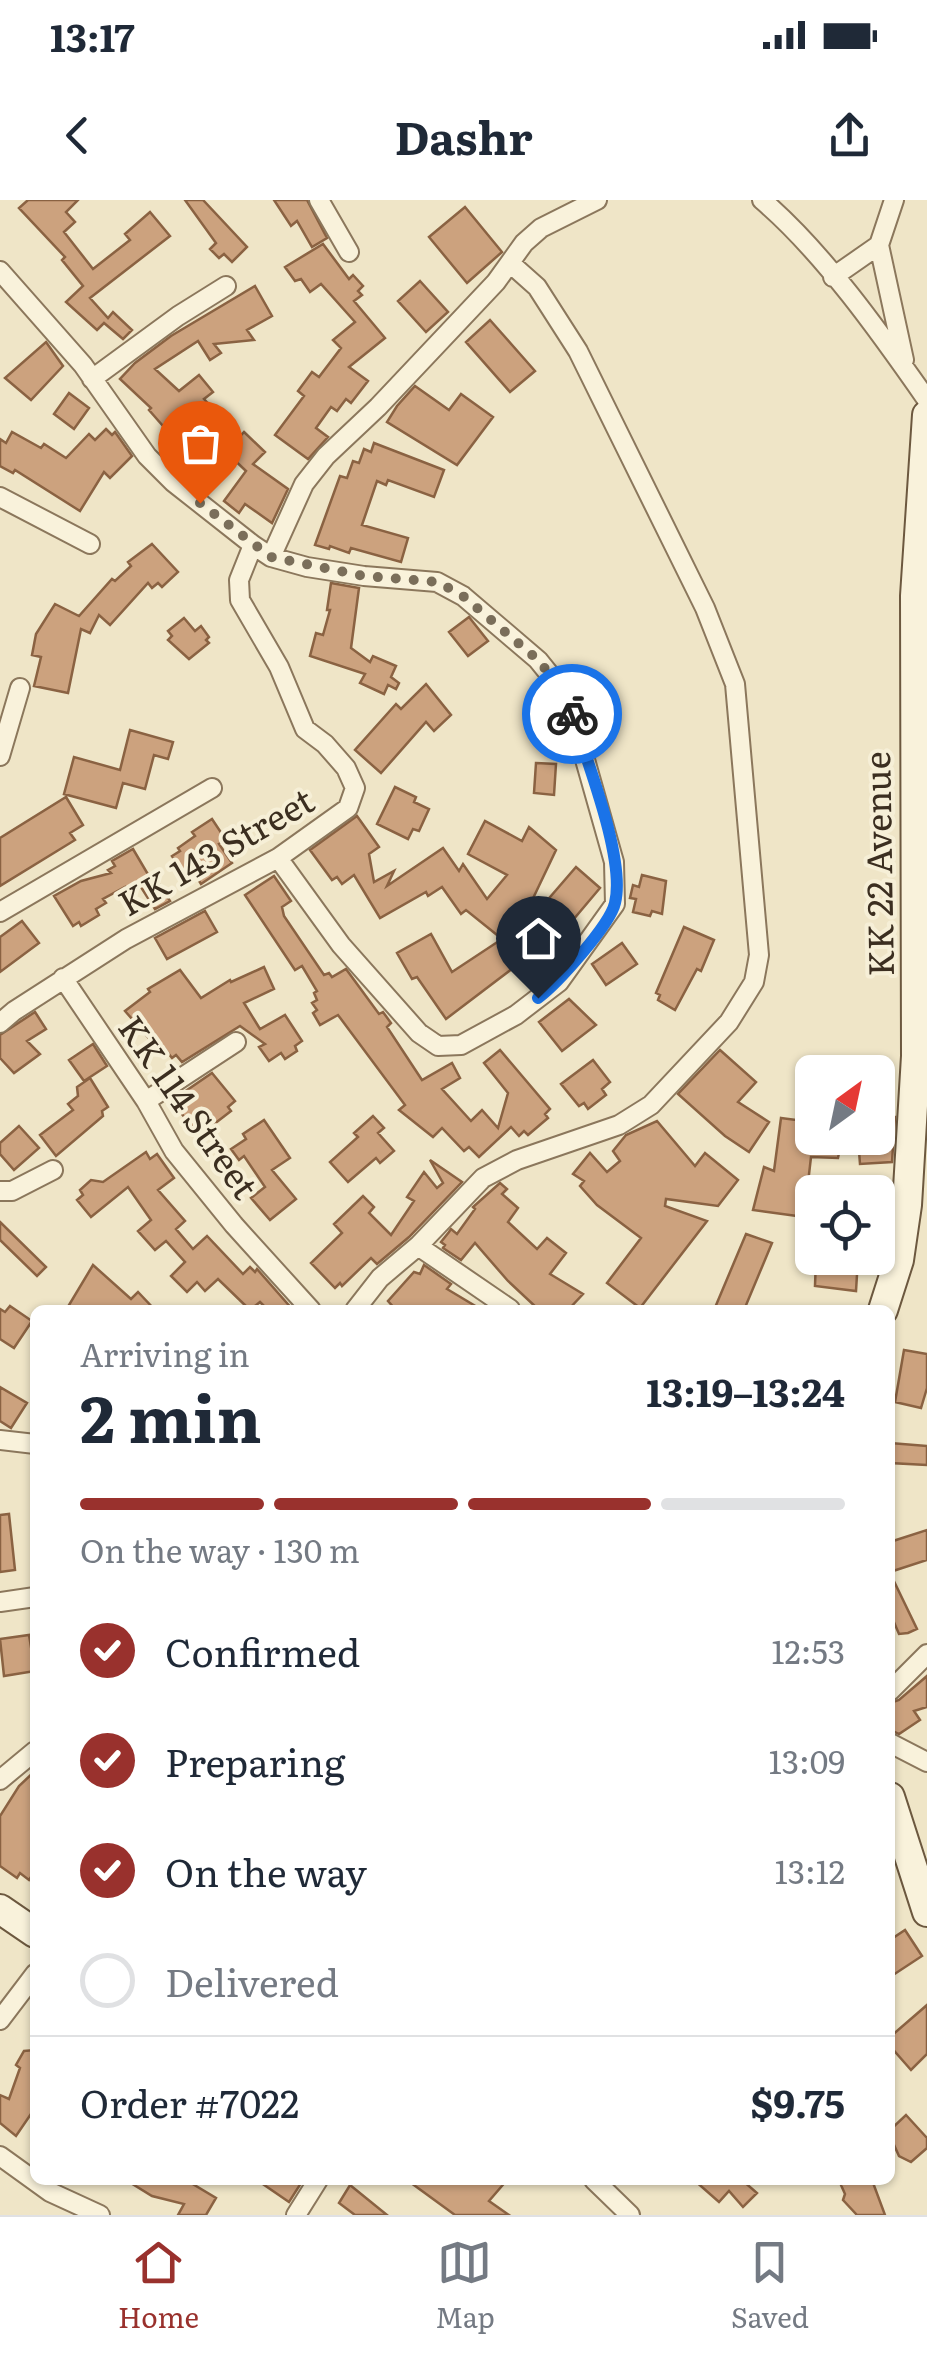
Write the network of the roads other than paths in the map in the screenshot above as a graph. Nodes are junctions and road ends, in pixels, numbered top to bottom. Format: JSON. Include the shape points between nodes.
{"nodes":[{"id":1,"x":319,"y":200,"type":"edge"},
{"id":2,"x":597,"y":200,"type":"edge"},
{"id":3,"x":762,"y":200,"type":"edge"},
{"id":4,"x":894,"y":200,"type":"edge"},
{"id":5,"x":880,"y":246,"type":"junction"},
{"id":6,"x":349,"y":252,"type":"dead end"},
{"id":7,"x":510,"y":263,"type":"junction"},
{"id":8,"x":0,"y":271,"type":"edge"},
{"id":9,"x":833,"y":277,"type":"junction"},
{"id":10,"x":226,"y":286,"type":"dead end"},
{"id":11,"x":906,"y":370,"type":"junction"},
{"id":12,"x":92,"y":379,"type":"junction"},
{"id":13,"x":927,"y":400,"type":"edge"},
{"id":14,"x":927,"y":414,"type":"edge"},
{"id":15,"x":0,"y":497,"type":"edge"},
{"id":16,"x":90,"y":544,"type":"dead end"},
{"id":17,"x":253,"y":546,"type":"junction"},
{"id":18,"x":271,"y":557,"type":"junction"},
{"id":19,"x":20,"y":688,"type":"dead end"},
{"id":20,"x":0,"y":756,"type":"edge"},
{"id":21,"x":212,"y":788,"type":"dead end"},
{"id":22,"x":278,"y":858,"type":"junction"},
{"id":23,"x":0,"y":912,"type":"edge"},
{"id":24,"x":64,"y":978,"type":"junction"},
{"id":25,"x":0,"y":1023,"type":"edge"},
{"id":26,"x":236,"y":1042,"type":"dead end"},
{"id":27,"x":146,"y":1100,"type":"junction"},
{"id":28,"x":53,"y":1170,"type":"dead end"},
{"id":29,"x":0,"y":1191,"type":"edge"},
{"id":30,"x":418,"y":1246,"type":"junction"},
{"id":31,"x":306,"y":1305,"type":"edge"},
{"id":32,"x":359,"y":1305,"type":"edge"},
{"id":33,"x":504,"y":1305,"type":"edge"},
{"id":34,"x":885,"y":1305,"type":"edge"},
{"id":35,"x":0,"y":1440,"type":"edge"},
{"id":36,"x":30,"y":1443,"type":"edge"},
{"id":37,"x":30,"y":1597,"type":"edge"},
{"id":38,"x":0,"y":1602,"type":"edge"},
{"id":39,"x":927,"y":1654,"type":"edge"},
{"id":40,"x":895,"y":1686,"type":"edge"},
{"id":41,"x":895,"y":1746,"type":"edge"},
{"id":42,"x":30,"y":1755,"type":"edge"},
{"id":43,"x":927,"y":1762,"type":"edge"},
{"id":44,"x":0,"y":1780,"type":"edge"},
{"id":45,"x":895,"y":1813,"type":"edge"},
{"id":46,"x":0,"y":1910,"type":"edge"},
{"id":47,"x":927,"y":1912,"type":"edge"},
{"id":48,"x":30,"y":1930,"type":"edge"},
{"id":49,"x":30,"y":1981,"type":"edge"},
{"id":50,"x":0,"y":2020,"type":"edge"},
{"id":51,"x":0,"y":2156,"type":"edge"},
{"id":52,"x":30,"y":2178,"type":"edge"},
{"id":53,"x":40,"y":2185,"type":"edge"},
{"id":54,"x":315,"y":2185,"type":"edge"},
{"id":55,"x":599,"y":2185,"type":"edge"},
{"id":56,"x":100,"y":2215,"type":"edge"},
{"id":57,"x":296,"y":2215,"type":"edge"},
{"id":58,"x":630,"y":2215,"type":"edge"}],
"edges":[{"from":1,"to":6,"type":"street"},
{"from":2,"to":7,"type":"street","via":[[541,228]]},
{"from":3,"to":9,"type":"street"},
{"from":4,"to":5,"type":"street"},
{"from":5,"to":9,"type":"street"},
{"from":5,"to":11,"type":"street"},
{"from":7,"to":18,"type":"street","via":[[326,456],[304,484]]},
{"from":7,"to":30,"type":"street","via":[[538,287],[578,351],[698,592],[735,684],[758,955],[754,982],[729,1022],[652,1105],[620,1125],[483,1178]]},
{"from":8,"to":12,"type":"street"},
{"from":9,"to":11,"type":"street"},
{"from":10,"to":12,"type":"street"},
{"from":11,"to":13,"type":"street"},
{"from":12,"to":17,"type":"street","via":[[160,469]]},
{"from":14,"to":34,"type":"street","name":"KK 22 Avenue","via":[[914,616],[916,1056],[907,1204]]},
{"from":15,"to":16,"type":"street"},
{"from":17,"to":18,"type":"street"},
{"from":17,"to":22,"type":"street","name":"KK 143 Street","via":[[239,580],[240,600],[305,728],[346,768],[355,788],[348,808]]},
{"from":18,"to":22,"type":"street","via":[[364,576],[438,582],[538,660],[567,696],[614,862],[615,904],[559,982],[461,1045],[438,1046],[341,944]]},
{"from":19,"to":20,"type":"street"},
{"from":21,"to":23,"type":"street"},
{"from":22,"to":24,"type":"street","name":"KK 143 Street"},
{"from":24,"to":25,"type":"street","name":"KK 143 Street"},
{"from":24,"to":27,"type":"street","name":"KK 114 Street"},
{"from":26,"to":27,"type":"street"},
{"from":27,"to":31,"type":"street","name":"KK 114 Street","via":[[174,1150]]},
{"from":28,"to":29,"type":"street"},
{"from":30,"to":32,"type":"street"},
{"from":30,"to":33,"type":"street"},
{"from":35,"to":36,"type":"street"},
{"from":37,"to":38,"type":"street"},
{"from":39,"to":40,"type":"street"},
{"from":41,"to":43,"type":"street"},
{"from":42,"to":44,"type":"street"},
{"from":45,"to":47,"type":"street"},
{"from":46,"to":48,"type":"street"},
{"from":49,"to":50,"type":"street"},
{"from":51,"to":52,"type":"street"},
{"from":53,"to":56,"type":"street"},
{"from":54,"to":57,"type":"street"},
{"from":55,"to":58,"type":"street"}]}
